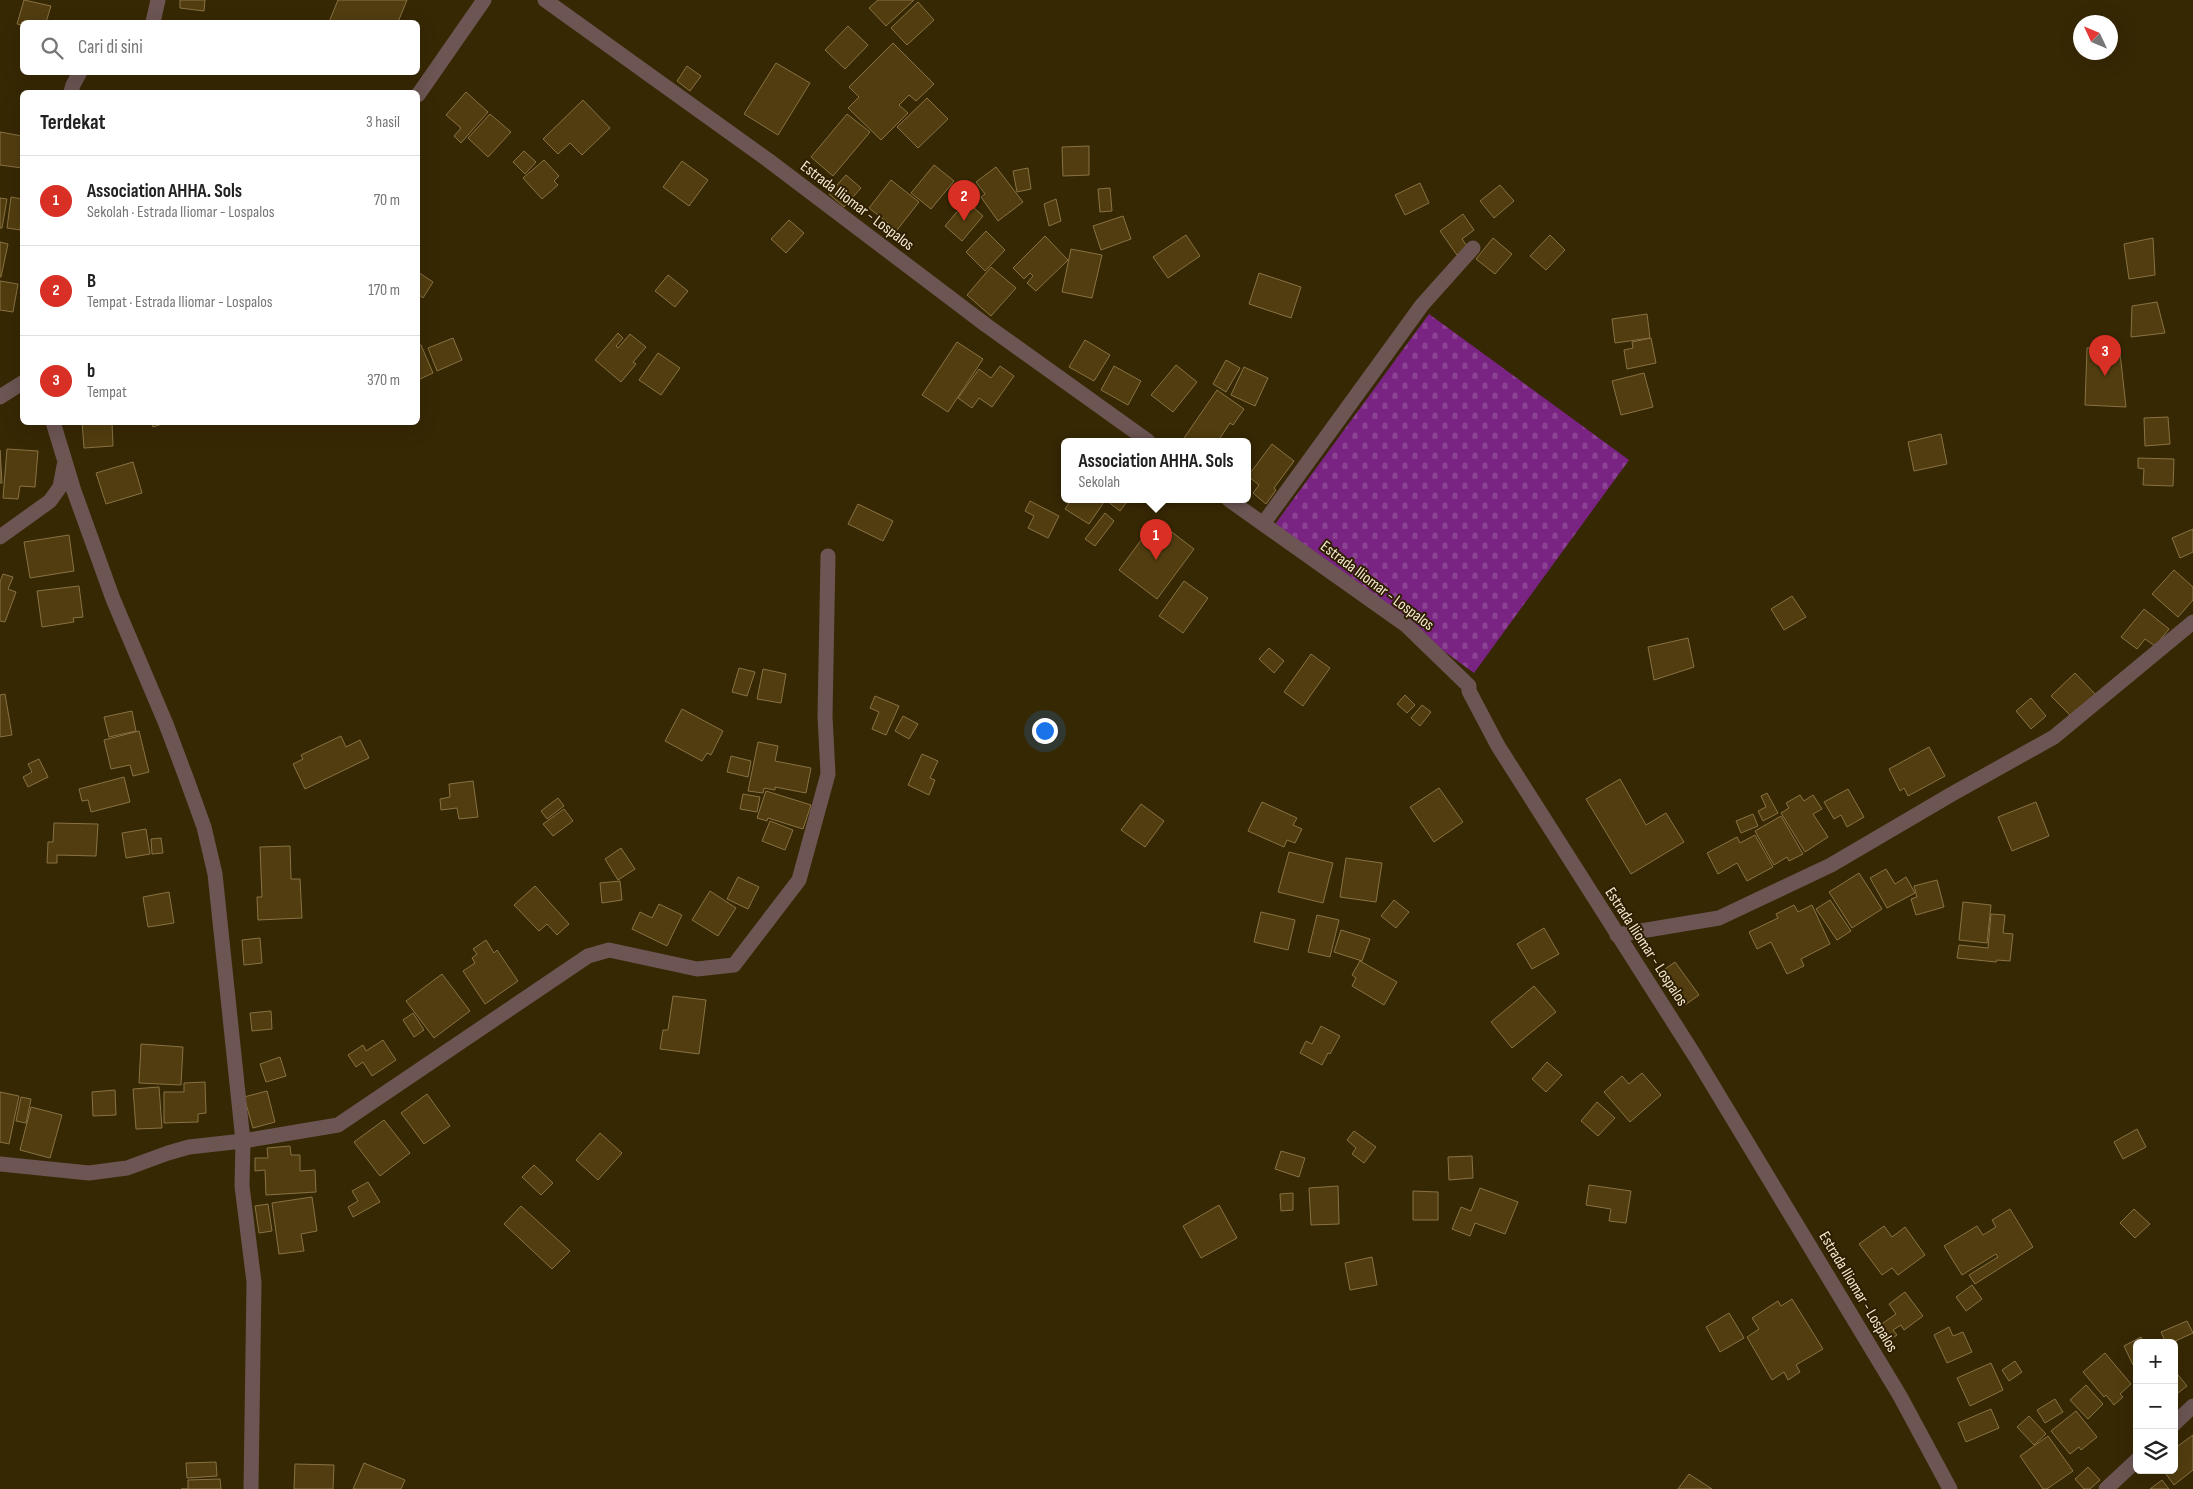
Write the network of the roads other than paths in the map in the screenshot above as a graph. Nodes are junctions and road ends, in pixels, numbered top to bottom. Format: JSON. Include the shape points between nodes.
{"nodes":[{"id":1,"x":158,"y":0,"type":"edge"},
{"id":2,"x":484,"y":0,"type":"edge"},
{"id":3,"x":545,"y":0,"type":"edge"},
{"id":4,"x":153,"y":20,"type":"edge"},
{"id":5,"x":78,"y":75,"type":"edge"},
{"id":6,"x":72,"y":90,"type":"edge"},
{"id":7,"x":420,"y":92,"type":"edge"},
{"id":8,"x":1473,"y":248,"type":"dead end"},
{"id":9,"x":20,"y":384,"type":"edge"},
{"id":10,"x":0,"y":397,"type":"edge"},
{"id":11,"x":54,"y":425,"type":"edge"},
{"id":12,"x":1144,"y":438,"type":"edge"},
{"id":13,"x":65,"y":460,"type":"junction"},
{"id":14,"x":1233,"y":503,"type":"edge"},
{"id":15,"x":1262,"y":524,"type":"junction"},
{"id":16,"x":0,"y":537,"type":"edge"},
{"id":17,"x":828,"y":556,"type":"dead end"},
{"id":18,"x":2193,"y":622,"type":"edge"},
{"id":19,"x":1617,"y":935,"type":"junction"},
{"id":20,"x":243,"y":1141,"type":"junction"},
{"id":21,"x":0,"y":1164,"type":"edge"},
{"id":22,"x":2193,"y":1406,"type":"edge"},
{"id":23,"x":2178,"y":1420,"type":"edge"},
{"id":24,"x":2133,"y":1464,"type":"edge"},
{"id":25,"x":251,"y":1489,"type":"edge"},
{"id":26,"x":1950,"y":1489,"type":"edge"},
{"id":27,"x":2106,"y":1489,"type":"edge"}],
"edges":[{"from":1,"to":4,"type":"street"},
{"from":2,"to":7,"type":"street"},
{"from":3,"to":12,"type":"street","name":"Estrada Iliomar - Lospalos","via":[[768,160],[986,325]]},
{"from":5,"to":6,"type":"street"},
{"from":8,"to":15,"type":"street","via":[[1422,305]]},
{"from":9,"to":10,"type":"street"},
{"from":11,"to":13,"type":"street"},
{"from":13,"to":16,"type":"street","via":[[60,487],[50,501]]},
{"from":13,"to":20,"type":"street","via":[[113,599],[166,724],[204,827],[215,874]]},
{"from":14,"to":15,"type":"street","name":"Estrada Iliomar - Lospalos"},
{"from":15,"to":19,"type":"street","name":"Estrada Iliomar - Lospalos","via":[[1407,626],[1469,686],[1498,746]]},
{"from":17,"to":20,"type":"street","via":[[825,716],[828,774],[799,880],[734,965],[697,969],[609,950],[588,956],[338,1124]]},
{"from":18,"to":19,"type":"street","via":[[2054,737],[1830,865],[1719,918]]},
{"from":19,"to":26,"type":"street","name":"Estrada Iliomar - Lospalos","via":[[1695,1056],[1900,1396]]},
{"from":20,"to":21,"type":"street","via":[[189,1147],[127,1168],[89,1173]]},
{"from":20,"to":25,"type":"street","via":[[242,1186],[254,1282]]},
{"from":22,"to":23,"type":"street"},
{"from":24,"to":27,"type":"street"}]}
